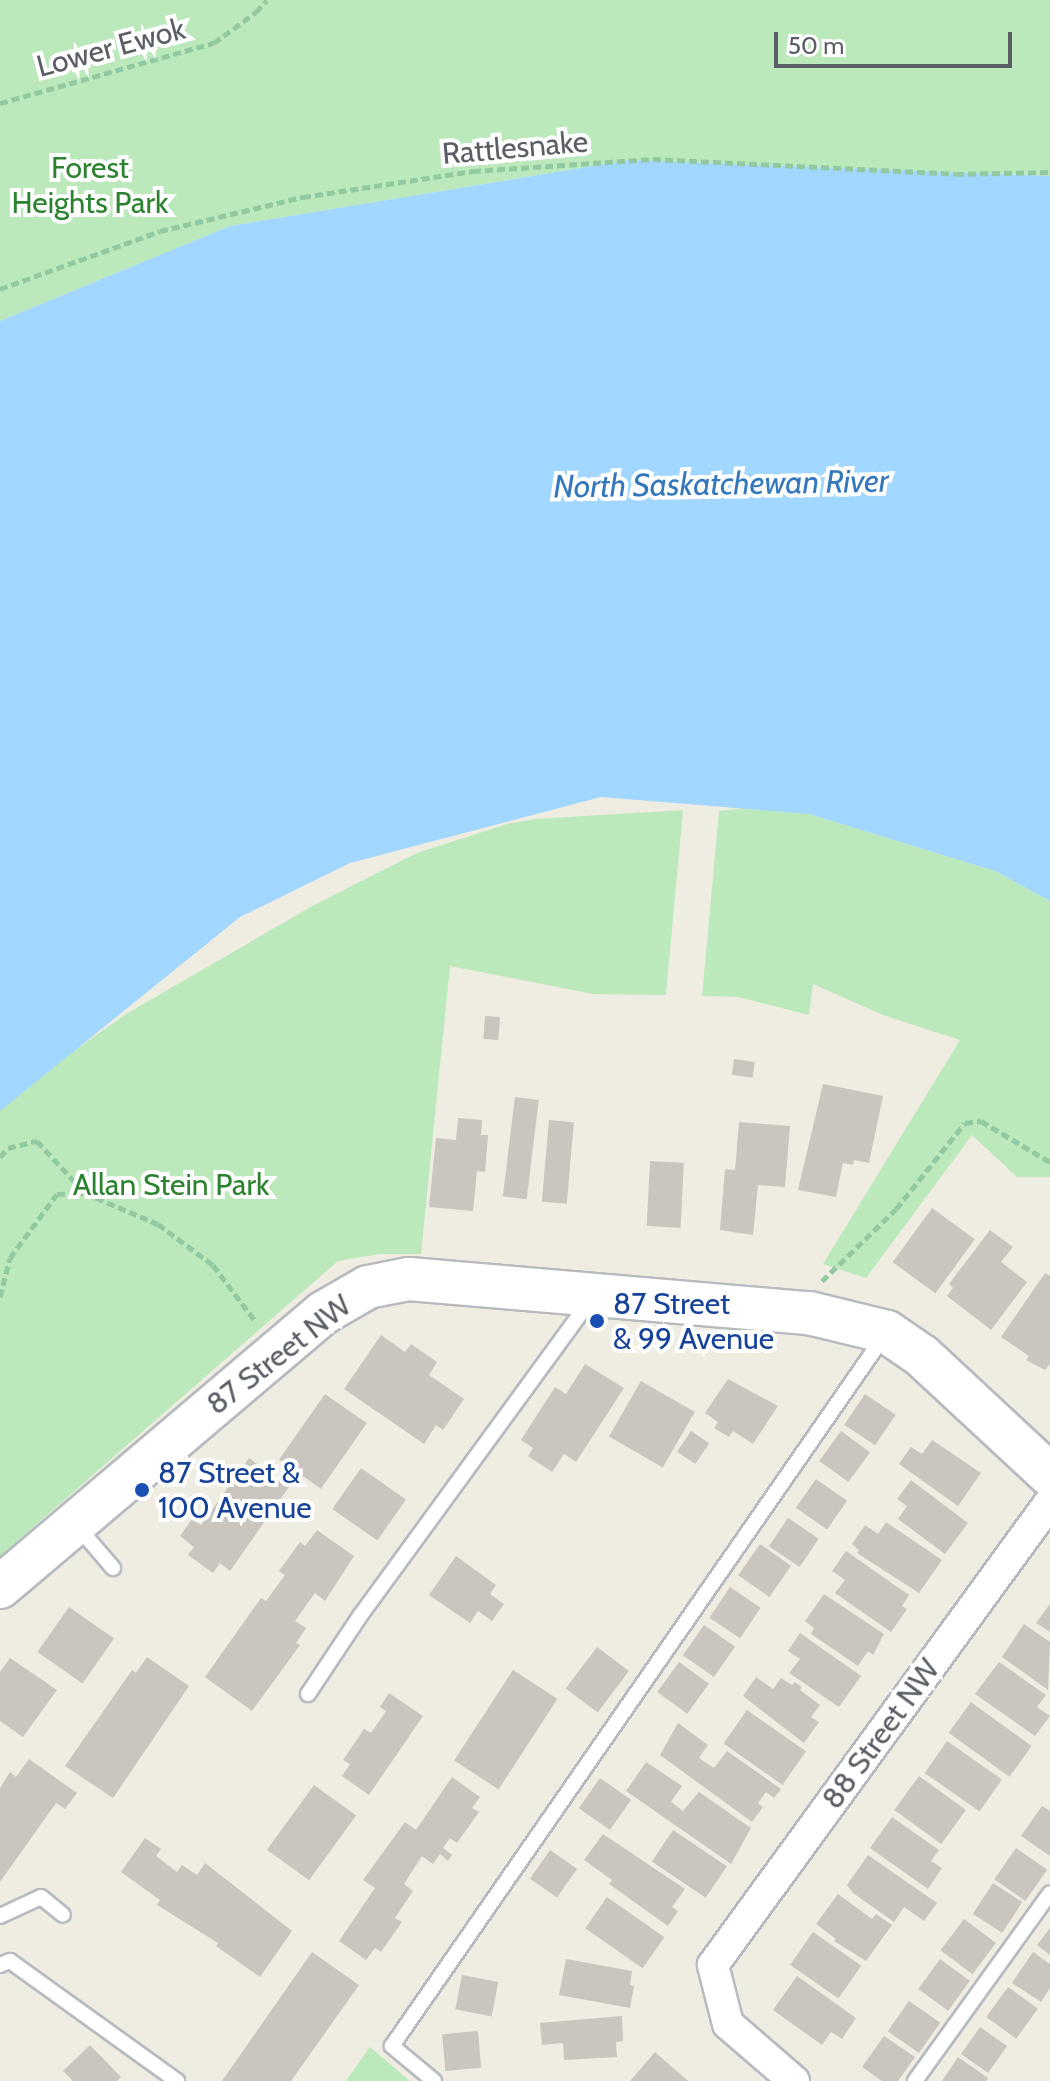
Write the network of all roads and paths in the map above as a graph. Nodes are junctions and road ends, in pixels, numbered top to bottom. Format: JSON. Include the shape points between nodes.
{"nodes":[{"id":1,"x":267,"y":0,"type":"edge"},
{"id":2,"x":0,"y":103,"type":"edge"},
{"id":3,"x":1050,"y":172,"type":"edge"},
{"id":4,"x":0,"y":289,"type":"edge"},
{"id":5,"x":0,"y":1157,"type":"edge"},
{"id":6,"x":1050,"y":1162,"type":"edge"},
{"id":7,"x":85,"y":1193,"type":"junction"},
{"id":8,"x":595,"y":1294,"type":"junction"},
{"id":9,"x":0,"y":1297,"type":"edge"},
{"id":10,"x":809,"y":1313,"type":"junction"},
{"id":11,"x":887,"y":1332,"type":"junction"},
{"id":12,"x":279,"y":1351,"type":"junction"},
{"id":13,"x":1050,"y":1475,"type":"edge"},
{"id":14,"x":1050,"y":1502,"type":"edge"},
{"id":15,"x":75,"y":1524,"type":"junction"},
{"id":16,"x":113,"y":1568,"type":"dead end"},
{"id":17,"x":0,"y":1587,"type":"edge"},
{"id":18,"x":308,"y":1694,"type":"dead end"},
{"id":19,"x":1050,"y":1893,"type":"edge"},
{"id":20,"x":63,"y":1915,"type":"dead end"},
{"id":21,"x":0,"y":1916,"type":"edge"},
{"id":22,"x":0,"y":1965,"type":"edge"},
{"id":23,"x":177,"y":2081,"type":"edge"},
{"id":24,"x":434,"y":2081,"type":"edge"},
{"id":25,"x":794,"y":2081,"type":"edge"},
{"id":26,"x":915,"y":2081,"type":"edge"}],
"edges":[{"from":1,"to":2,"type":"path","name":"Lower Ewok","via":[[214,43]]},
{"from":3,"to":4,"type":"path","name":"Rattlesnake","via":[[956,174],[653,159],[473,171],[303,197],[160,231]]},
{"from":5,"to":7,"type":"path","via":[[8,1148],[37,1141]]},
{"from":6,"to":10,"type":"path","via":[[981,1121],[965,1123],[896,1209],[822,1281]]},
{"from":7,"to":9,"type":"path","via":[[57,1194],[10,1258]]},
{"from":7,"to":12,"type":"path","via":[[158,1224],[213,1265]]},
{"from":8,"to":10,"type":"street","name":"87 Street NW"},
{"from":8,"to":12,"type":"street","name":"87 Street NW","via":[[409,1279],[368,1287],[323,1313]]},
{"from":8,"to":18,"type":"lane"},
{"from":10,"to":11,"type":"street","name":"87 Street NW"},
{"from":11,"to":13,"type":"street","via":[[922,1356]]},
{"from":11,"to":24,"type":"lane","via":[[392,2046]]},
{"from":12,"to":15,"type":"street","name":"87 Street NW"},
{"from":14,"to":25,"type":"street","name":"88 Street NW","via":[[713,1965],[728,2024]]},
{"from":15,"to":16,"type":"lane"},
{"from":15,"to":17,"type":"street","name":"87 Street NW"},
{"from":19,"to":26,"type":"lane"},
{"from":20,"to":21,"type":"lane","via":[[41,1897]]},
{"from":22,"to":23,"type":"lane","via":[[10,1961]]}]}
